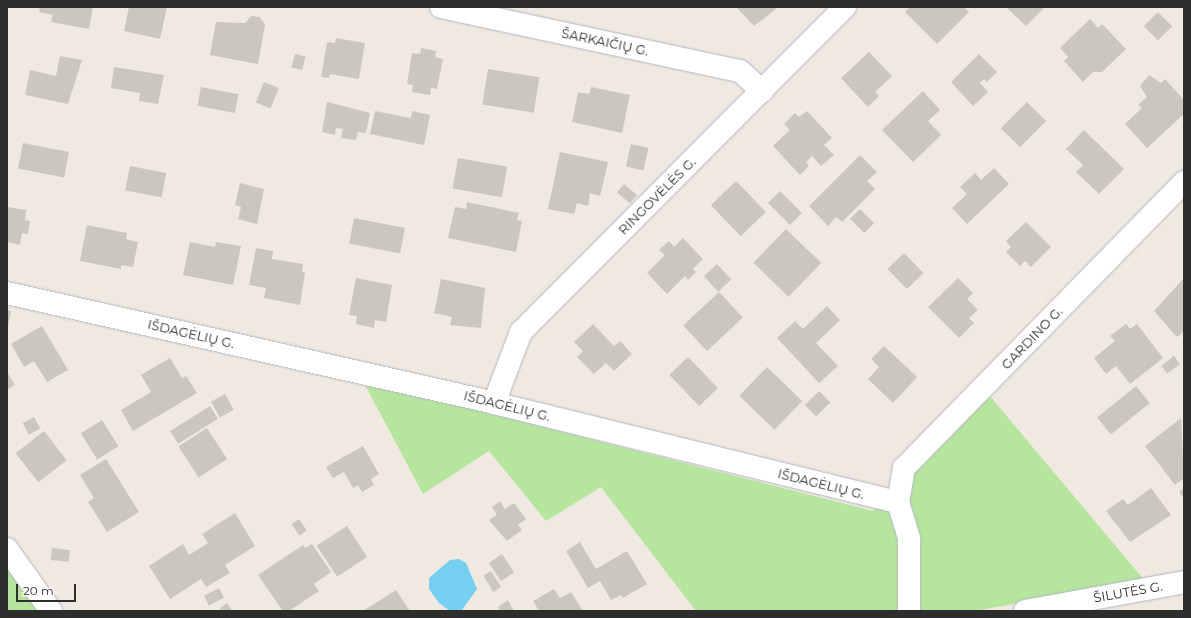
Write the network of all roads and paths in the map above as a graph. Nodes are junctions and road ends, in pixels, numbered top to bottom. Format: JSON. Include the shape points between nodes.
{"nodes":[{"id":1,"x":441,"y":7,"type":"edge"},
{"id":2,"x":846,"y":7,"type":"edge"},
{"id":3,"x":762,"y":91,"type":"junction"},
{"id":4,"x":1184,"y":182,"type":"edge"},
{"id":5,"x":7,"y":293,"type":"edge"},
{"id":6,"x":494,"y":403,"type":"junction"},
{"id":7,"x":898,"y":502,"type":"junction"},
{"id":8,"x":7,"y":549,"type":"edge"},
{"id":9,"x":1184,"y":582,"type":"edge"},
{"id":10,"x":51,"y":611,"type":"edge"},
{"id":11,"x":909,"y":611,"type":"edge"},
{"id":12,"x":1025,"y":611,"type":"edge"}],
"edges":[{"from":1,"to":3,"type":"street","name":"ŠARKAIČIŲ G.","via":[[740,71]]},
{"from":2,"to":3,"type":"street","name":"RINGOVĖLĖS G."},
{"from":3,"to":6,"type":"street","name":"RINGOVĖLĖS G.","via":[[521,332]]},
{"from":4,"to":7,"type":"street","name":"GARDINO G.","via":[[904,468]]},
{"from":5,"to":6,"type":"street","name":"IŠDAGĖLIŲ G."},
{"from":6,"to":7,"type":"street","name":"IŠDAGĖLIŲ G."},
{"from":7,"to":11,"type":"street","via":[[909,539]]},
{"from":8,"to":10,"type":"street"},
{"from":9,"to":12,"type":"street","name":"ŠILUTĖS G."}]}
